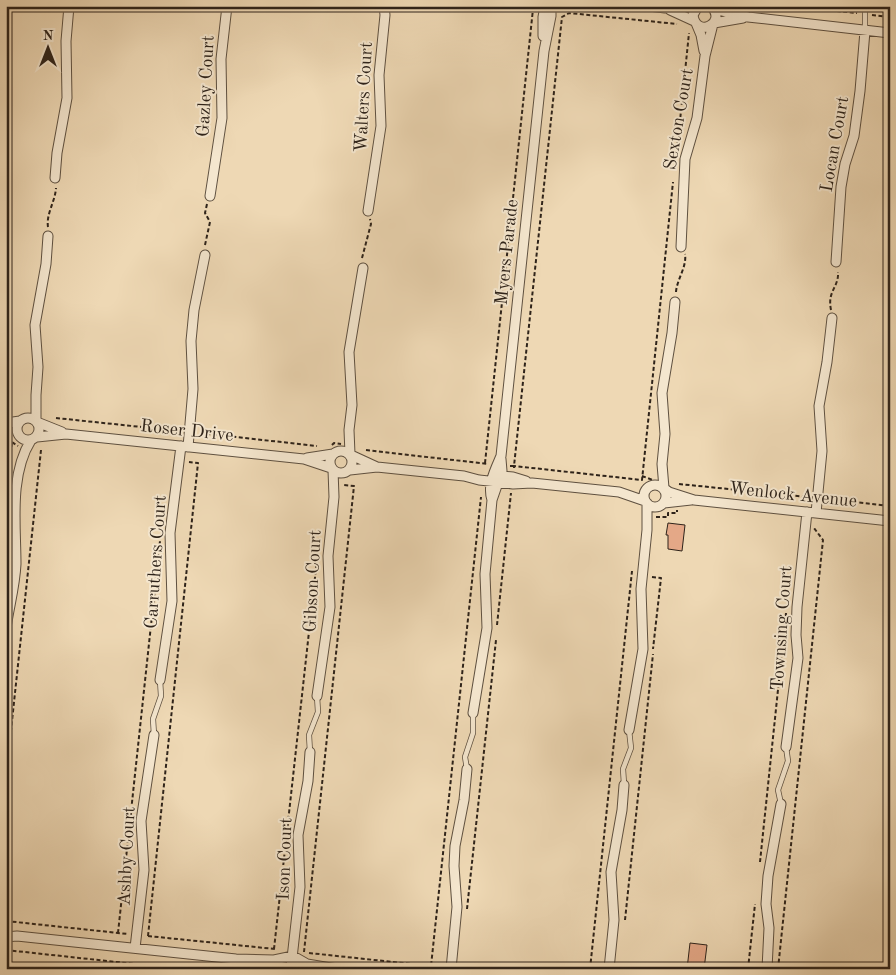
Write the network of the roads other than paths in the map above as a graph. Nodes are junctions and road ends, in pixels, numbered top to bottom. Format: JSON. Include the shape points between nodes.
{"nodes":[{"id":1,"x":69,"y":6,"type":"edge"},
{"id":2,"x":227,"y":6,"type":"edge"},
{"id":3,"x":545,"y":6,"type":"edge"},
{"id":4,"x":551,"y":6,"type":"edge"},
{"id":5,"x":649,"y":6,"type":"edge"},
{"id":6,"x":697,"y":6,"type":"edge"},
{"id":7,"x":865,"y":6,"type":"edge"},
{"id":8,"x":712,"y":7,"type":"edge"},
{"id":9,"x":665,"y":8,"type":"junction"},
{"id":10,"x":386,"y":9,"type":"edge"},
{"id":11,"x":748,"y":17,"type":"junction"},
{"id":12,"x":695,"y":22,"type":"junction"},
{"id":13,"x":713,"y":23,"type":"junction"},
{"id":14,"x":864,"y":31,"type":"junction"},
{"id":15,"x":890,"y":33,"type":"edge"},
{"id":16,"x":544,"y":51,"type":"junction"},
{"id":17,"x":705,"y":56,"type":"junction"},
{"id":18,"x":55,"y":178,"type":"road end"},
{"id":19,"x":210,"y":196,"type":"road end"},
{"id":20,"x":368,"y":211,"type":"road end"},
{"id":21,"x":48,"y":236,"type":"road end"},
{"id":22,"x":681,"y":247,"type":"road end"},
{"id":23,"x":205,"y":255,"type":"road end"},
{"id":24,"x":836,"y":262,"type":"road end"},
{"id":25,"x":362,"y":268,"type":"road end"},
{"id":26,"x":675,"y":302,"type":"road end"},
{"id":27,"x":832,"y":318,"type":"road end"},
{"id":28,"x":36,"y":395,"type":"junction"},
{"id":29,"x":21,"y":420,"type":"junction"},
{"id":30,"x":37,"y":422,"type":"junction"},
{"id":31,"x":7,"y":428,"type":"edge"},
{"id":32,"x":349,"y":430,"type":"junction"},
{"id":33,"x":66,"y":434,"type":"junction"},
{"id":34,"x":18,"y":436,"type":"junction"},
{"id":35,"x":29,"y":443,"type":"junction"},
{"id":36,"x":184,"y":446,"type":"junction"},
{"id":37,"x":335,"y":453,"type":"junction"},
{"id":38,"x":350,"y":455,"type":"junction"},
{"id":39,"x":304,"y":459,"type":"junction"},
{"id":40,"x":662,"y":464,"type":"junction"},
{"id":41,"x":377,"y":467,"type":"junction"},
{"id":42,"x":332,"y":469,"type":"junction"},
{"id":43,"x":348,"y":472,"type":"junction"},
{"id":44,"x":496,"y":479,"type":"junction"},
{"id":45,"x":649,"y":487,"type":"junction"},
{"id":46,"x":664,"y":488,"type":"junction"},
{"id":47,"x":619,"y":492,"type":"junction"},
{"id":48,"x":334,"y":497,"type":"junction"},
{"id":49,"x":694,"y":500,"type":"junction"},
{"id":50,"x":646,"y":502,"type":"junction"},
{"id":51,"x":662,"y":505,"type":"junction"},
{"id":52,"x":812,"y":512,"type":"junction"},
{"id":53,"x":890,"y":521,"type":"edge"},
{"id":54,"x":647,"y":530,"type":"junction"},
{"id":55,"x":6,"y":628,"type":"edge"},
{"id":56,"x":160,"y":680,"type":"joint"},
{"id":57,"x":317,"y":696,"type":"joint"},
{"id":58,"x":474,"y":713,"type":"joint"},
{"id":59,"x":629,"y":730,"type":"joint"},
{"id":60,"x":154,"y":735,"type":"joint"},
{"id":61,"x":786,"y":747,"type":"joint"},
{"id":62,"x":310,"y":752,"type":"joint"},
{"id":63,"x":467,"y":769,"type":"joint"},
{"id":64,"x":624,"y":785,"type":"joint"},
{"id":65,"x":781,"y":804,"type":"joint"},
{"id":66,"x":6,"y":933,"type":"edge"},
{"id":67,"x":17,"y":936,"type":"junction"},
{"id":68,"x":6,"y":937,"type":"edge"},
{"id":69,"x":135,"y":948,"type":"junction"},
{"id":70,"x":293,"y":956,"type":"junction"},
{"id":71,"x":236,"y":959,"type":"junction"},
{"id":72,"x":290,"y":968,"type":"edge"},
{"id":73,"x":451,"y":968,"type":"edge"},
{"id":74,"x":275,"y":969,"type":"edge"},
{"id":75,"x":337,"y":969,"type":"edge"},
{"id":76,"x":609,"y":969,"type":"edge"},
{"id":77,"x":767,"y":969,"type":"edge"}],
"edges":[{"from":1,"to":18,"type":"street","via":[[67,98]]},
{"from":2,"to":19,"type":"street","name":"Gazley Court","via":[[221,59],[222,118]]},
{"from":3,"to":16,"type":"street","name":"Myers Parade"},
{"from":4,"to":16,"type":"street","name":"Myers Parade"},
{"from":5,"to":9,"type":"street"},
{"from":6,"to":9,"type":"street"},
{"from":6,"to":12,"type":"street"},
{"from":7,"to":14,"type":"lane"},
{"from":8,"to":11,"type":"street"},
{"from":8,"to":13,"type":"street","name":"Sexton Court","via":[[716,14]]},
{"from":9,"to":12,"type":"street"},
{"from":10,"to":20,"type":"street","name":"Walters Court","via":[[379,75],[381,126]]},
{"from":11,"to":13,"type":"street"},
{"from":11,"to":14,"type":"street"},
{"from":12,"to":13,"type":"street","via":[[702,27]]},
{"from":12,"to":17,"type":"street","name":"Sexton Court"},
{"from":13,"to":17,"type":"street","name":"Sexton Court"},
{"from":14,"to":15,"type":"street"},
{"from":14,"to":24,"type":"street","name":"Locan Court","via":[[854,136],[841,187]]},
{"from":16,"to":44,"type":"street","name":"Myers Parade"},
{"from":17,"to":22,"type":"street","name":"Sexton Court","via":[[699,105],[685,159]]},
{"from":21,"to":28,"type":"street","via":[[35,325]]},
{"from":23,"to":36,"type":"street","name":"Carruthers Court","via":[[194,310],[191,341],[193,389]]},
{"from":25,"to":32,"type":"street","via":[[350,352],[352,405]]},
{"from":26,"to":40,"type":"street","via":[[662,393],[665,434]]},
{"from":27,"to":52,"type":"street","name":"Townsing Court","via":[[819,406],[822,451],[817,498]]},
{"from":28,"to":29,"type":"street","via":[[30,412]]},
{"from":28,"to":30,"type":"street"},
{"from":29,"to":30,"type":"street","via":[[30,418]]},
{"from":29,"to":31,"type":"street"},
{"from":29,"to":34,"type":"street","via":[[16,429]]},
{"from":30,"to":33,"type":"street","name":"Roser Drive"},
{"from":30,"to":35,"type":"street","via":[[39,428]]},
{"from":31,"to":34,"type":"street"},
{"from":32,"to":37,"type":"street"},
{"from":32,"to":38,"type":"street"},
{"from":33,"to":35,"type":"street","name":"Roser Drive"},
{"from":33,"to":36,"type":"street","name":"Roser Drive"},
{"from":34,"to":35,"type":"street"},
{"from":35,"to":55,"type":"street","via":[[16,492],[16,563]]},
{"from":36,"to":39,"type":"street","name":"Roser Drive"},
{"from":36,"to":56,"type":"street","name":"Carruthers Court","via":[[170,533],[172,601]]},
{"from":37,"to":38,"type":"street","via":[[343,451]]},
{"from":37,"to":39,"type":"street","name":"Roser Drive"},
{"from":37,"to":42,"type":"street","via":[[330,462]]},
{"from":38,"to":41,"type":"street"},
{"from":38,"to":43,"type":"street","via":[[353,464]]},
{"from":39,"to":42,"type":"street","name":"Roser Drive"},
{"from":40,"to":45,"type":"street"},
{"from":40,"to":46,"type":"street"},
{"from":41,"to":43,"type":"street"},
{"from":41,"to":44,"type":"street"},
{"from":42,"to":43,"type":"street","via":[[338,474]]},
{"from":42,"to":48,"type":"street","name":"Gibson Court"},
{"from":43,"to":48,"type":"street","name":"Gibson Court"},
{"from":44,"to":47,"type":"street"},
{"from":44,"to":58,"type":"street","name":"Myers Parade","via":[[485,574],[487,628]]},
{"from":45,"to":46,"type":"street","via":[[657,485]]},
{"from":45,"to":47,"type":"street"},
{"from":45,"to":50,"type":"street","via":[[644,493]]},
{"from":46,"to":49,"type":"street","name":"Wenlock Avenue"},
{"from":46,"to":51,"type":"street","via":[[667,498]]},
{"from":47,"to":50,"type":"street"},
{"from":48,"to":57,"type":"street","name":"Gibson Court","via":[[328,556],[329,619]]},
{"from":49,"to":51,"type":"street","name":"Wenlock Avenue"},
{"from":49,"to":52,"type":"street","name":"Wenlock Avenue"},
{"from":50,"to":51,"type":"street","via":[[652,507]]},
{"from":50,"to":54,"type":"street"},
{"from":51,"to":54,"type":"street"},
{"from":52,"to":53,"type":"street","name":"Wenlock Avenue"},
{"from":52,"to":61,"type":"street","name":"Townsing Court","via":[[806,527],[797,608],[798,658]]},
{"from":54,"to":59,"type":"street","via":[[642,575],[643,649]]},
{"from":56,"to":60,"type":"lane","via":[[161,696],[152,724]]},
{"from":57,"to":62,"type":"lane","via":[[318,712],[309,735]]},
{"from":58,"to":63,"type":"lane","via":[[473,733],[465,757]]},
{"from":59,"to":64,"type":"lane","via":[[631,748],[623,769]]},
{"from":60,"to":69,"type":"street","name":"Ashby Court","via":[[141,821],[144,870]]},
{"from":61,"to":65,"type":"lane","via":[[788,761],[778,790]]},
{"from":62,"to":70,"type":"street","name":"Ison Court","via":[[298,835],[300,887]]},
{"from":63,"to":73,"type":"street","via":[[455,851],[457,907]]},
{"from":64,"to":76,"type":"street","via":[[611,872],[614,920]]},
{"from":65,"to":77,"type":"street","via":[[768,876]]},
{"from":66,"to":67,"type":"street"},
{"from":67,"to":68,"type":"street"},
{"from":67,"to":69,"type":"street"},
{"from":69,"to":71,"type":"street"},
{"from":70,"to":71,"type":"street","via":[[274,960]]},
{"from":70,"to":72,"type":"street","name":"Ison Court"},
{"from":70,"to":75,"type":"street","via":[[307,964]]},
{"from":71,"to":74,"type":"street"}]}
